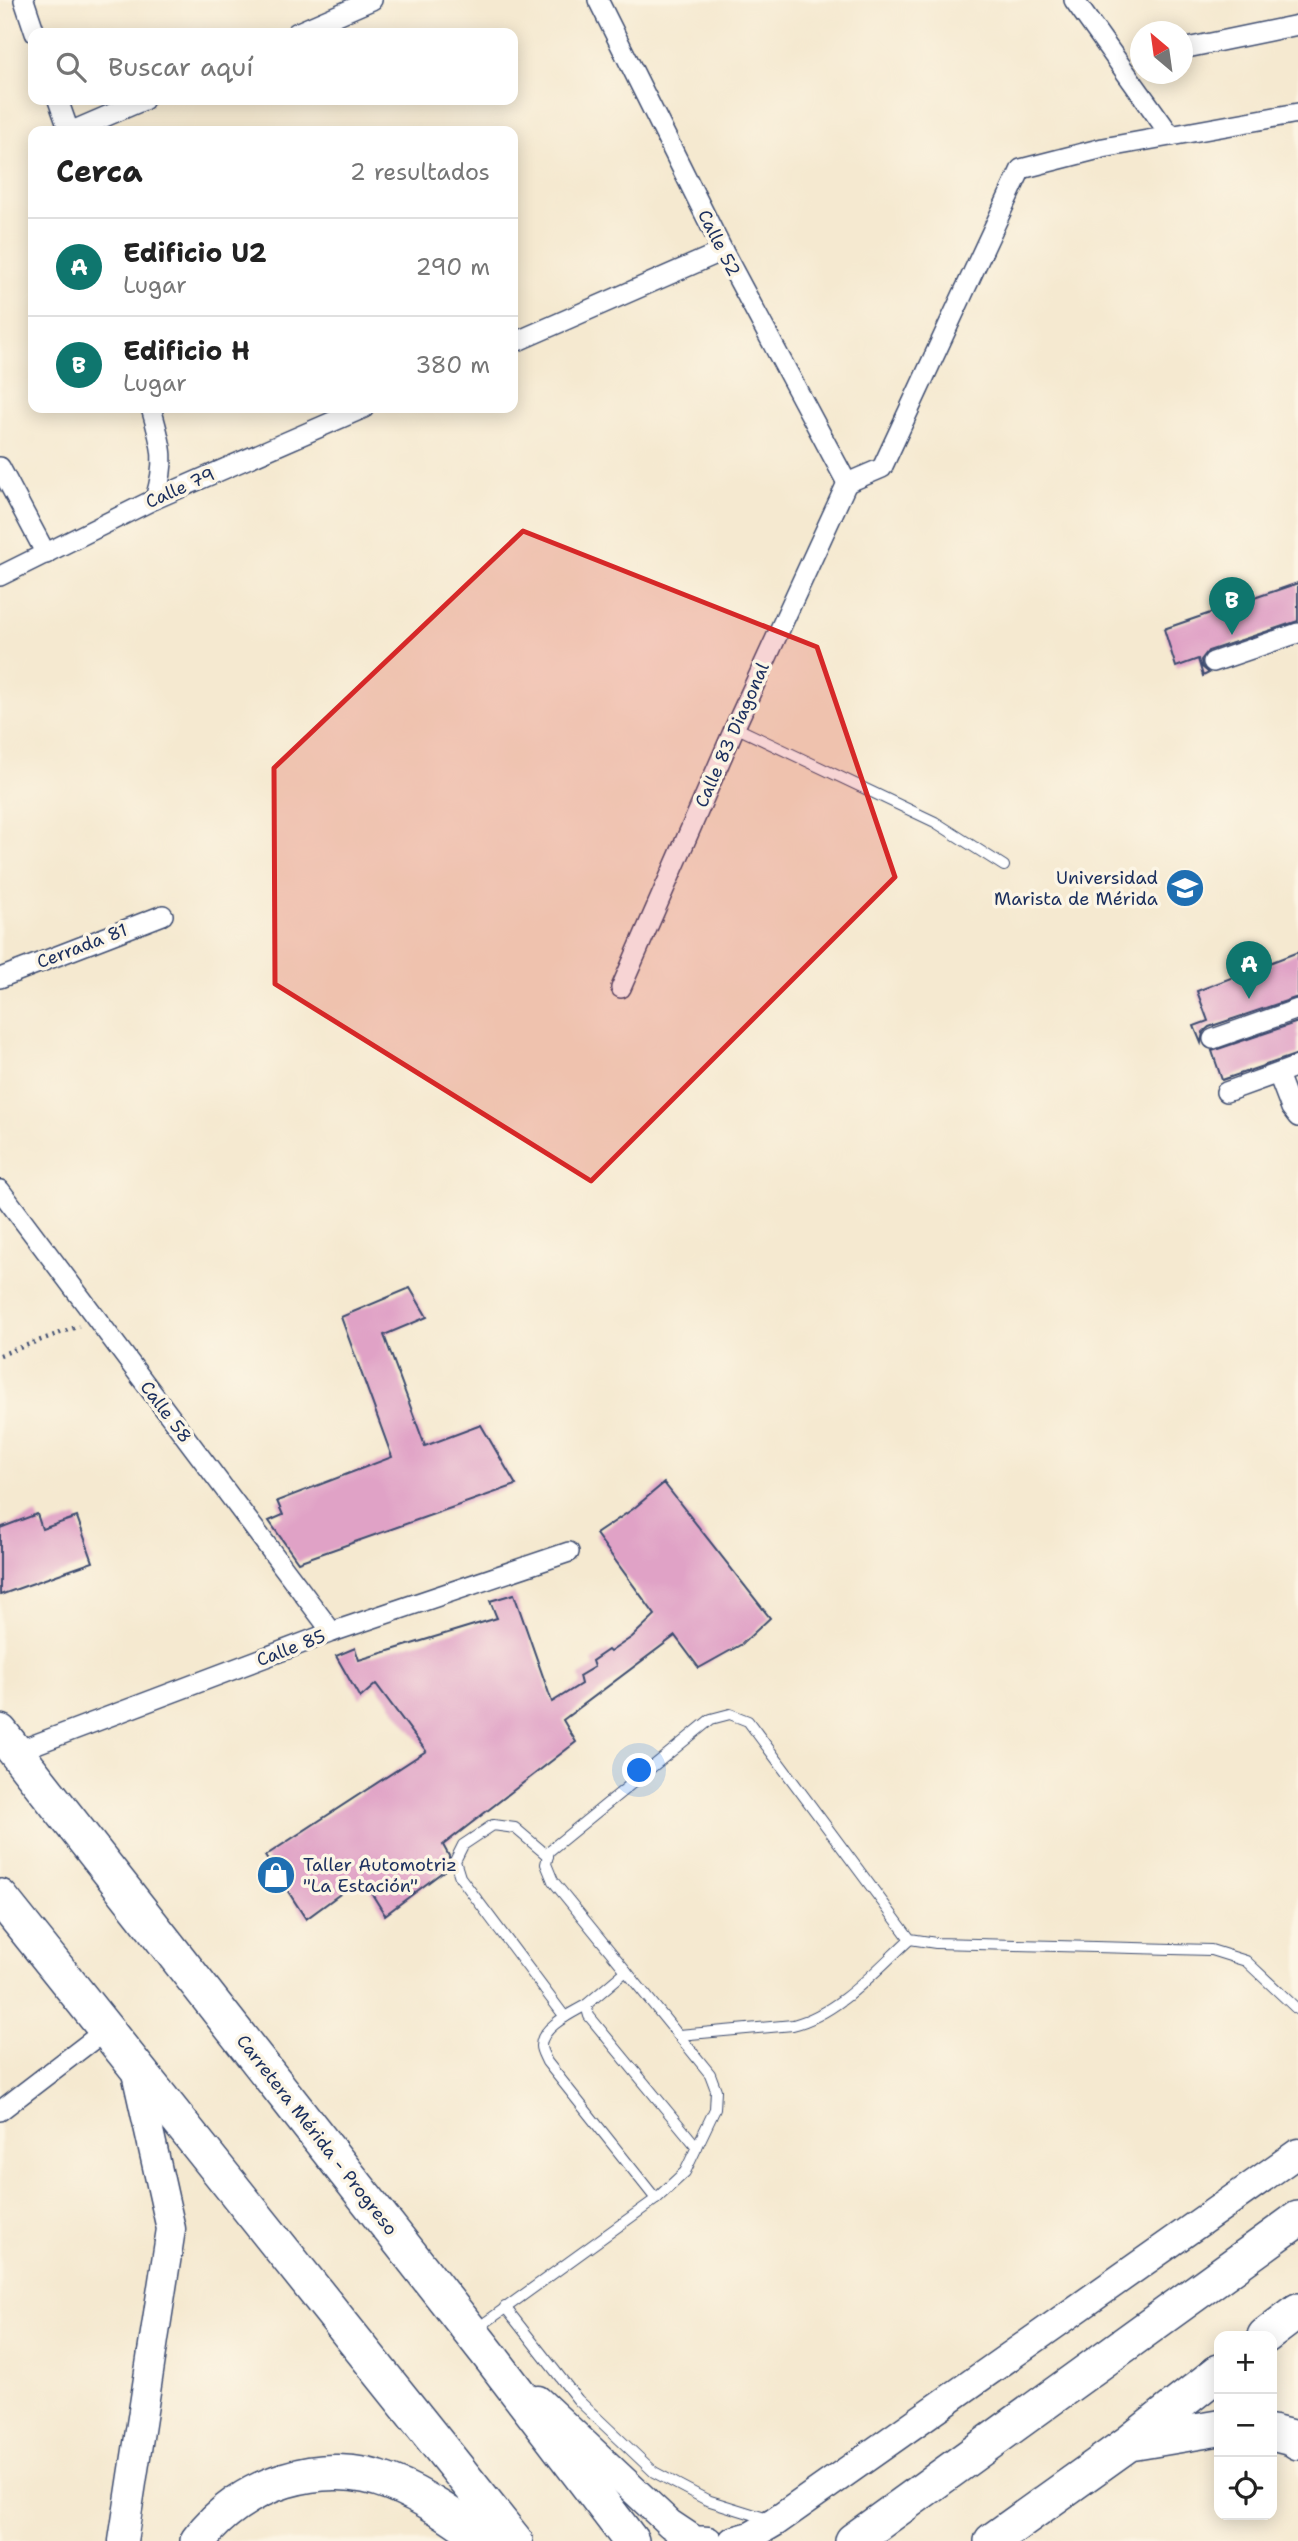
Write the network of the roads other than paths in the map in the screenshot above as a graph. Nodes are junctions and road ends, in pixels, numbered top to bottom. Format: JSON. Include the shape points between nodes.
{"nodes":[{"id":1,"x":24,"y":0,"type":"edge"},
{"id":2,"x":372,"y":0,"type":"edge"},
{"id":3,"x":598,"y":0,"type":"edge"},
{"id":4,"x":1073,"y":0,"type":"edge"},
{"id":5,"x":1298,"y":25,"type":"edge"},
{"id":6,"x":33,"y":28,"type":"edge"},
{"id":7,"x":308,"y":28,"type":"edge"},
{"id":8,"x":1193,"y":47,"type":"edge"},
{"id":9,"x":60,"y":105,"type":"edge"},
{"id":10,"x":132,"y":105,"type":"edge"},
{"id":11,"x":1298,"y":113,"type":"edge"},
{"id":12,"x":68,"y":126,"type":"edge"},
{"id":13,"x":82,"y":126,"type":"edge"},
{"id":14,"x":1171,"y":136,"type":"junction"},
{"id":15,"x":723,"y":251,"type":"junction"},
{"id":16,"x":518,"y":341,"type":"edge"},
{"id":17,"x":152,"y":413,"type":"edge"},
{"id":18,"x":353,"y":413,"type":"edge"},
{"id":19,"x":0,"y":467,"type":"edge"},
{"id":20,"x":846,"y":483,"type":"junction"},
{"id":21,"x":155,"y":499,"type":"junction"},
{"id":22,"x":46,"y":554,"type":"junction"},
{"id":23,"x":0,"y":576,"type":"edge"},
{"id":24,"x":1298,"y":633,"type":"edge"},
{"id":25,"x":1213,"y":662,"type":"dead end"},
{"id":26,"x":734,"y":727,"type":"junction"},
{"id":27,"x":1004,"y":866,"type":"dead end"},
{"id":28,"x":163,"y":915,"type":"dead end"},
{"id":29,"x":0,"y":978,"type":"edge"},
{"id":30,"x":621,"y":988,"type":"dead end"},
{"id":31,"x":1298,"y":1009,"type":"edge"},
{"id":32,"x":1213,"y":1039,"type":"dead end"},
{"id":33,"x":1298,"y":1066,"type":"edge"},
{"id":34,"x":1278,"y":1074,"type":"junction"},
{"id":35,"x":1226,"y":1092,"type":"dead end"},
{"id":36,"x":1298,"y":1117,"type":"edge"},
{"id":37,"x":0,"y":1191,"type":"edge"},
{"id":38,"x":569,"y":1552,"type":"dead end"},
{"id":39,"x":332,"y":1632,"type":"junction"},
{"id":40,"x":8,"y":1742,"type":"edge"},
{"id":41,"x":548,"y":1856,"type":"junction"},
{"id":42,"x":0,"y":1897,"type":"edge"},
{"id":43,"x":910,"y":1939,"type":"junction"},
{"id":44,"x":626,"y":1971,"type":"junction"},
{"id":45,"x":586,"y":2005,"type":"junction"},
{"id":46,"x":1298,"y":2010,"type":"edge"},
{"id":47,"x":565,"y":2017,"type":"junction"},
{"id":48,"x":107,"y":2029,"type":"junction"},
{"id":49,"x":679,"y":2035,"type":"junction"},
{"id":50,"x":135,"y":2065,"type":"junction"},
{"id":51,"x":0,"y":2111,"type":"edge"},
{"id":52,"x":697,"y":2147,"type":"junction"},
{"id":53,"x":1298,"y":2153,"type":"edge"},
{"id":54,"x":656,"y":2199,"type":"junction"},
{"id":55,"x":1298,"y":2219,"type":"edge"},
{"id":56,"x":505,"y":2307,"type":"junction"},
{"id":57,"x":1298,"y":2311,"type":"edge"},
{"id":58,"x":1272,"y":2331,"type":"edge"},
{"id":59,"x":481,"y":2343,"type":"junction"},
{"id":60,"x":1214,"y":2376,"type":"edge"},
{"id":61,"x":1214,"y":2429,"type":"edge"},
{"id":62,"x":1277,"y":2434,"type":"edge"},
{"id":63,"x":1298,"y":2442,"type":"edge"},
{"id":64,"x":1129,"y":2443,"type":"junction"},
{"id":65,"x":775,"y":2522,"type":"junction"},
{"id":66,"x":123,"y":2541,"type":"edge"},
{"id":67,"x":198,"y":2541,"type":"edge"},
{"id":68,"x":487,"y":2541,"type":"edge"},
{"id":69,"x":515,"y":2541,"type":"edge"},
{"id":70,"x":631,"y":2541,"type":"edge"},
{"id":71,"x":708,"y":2541,"type":"edge"},
{"id":72,"x":733,"y":2541,"type":"edge"},
{"id":73,"x":853,"y":2541,"type":"edge"},
{"id":74,"x":992,"y":2541,"type":"edge"}],
"edges":[{"from":1,"to":6,"type":"street"},
{"from":2,"to":7,"type":"street"},
{"from":3,"to":15,"type":"street","name":"Calle 52"},
{"from":4,"to":14,"type":"street"},
{"from":5,"to":8,"type":"street"},
{"from":9,"to":12,"type":"street"},
{"from":10,"to":13,"type":"street"},
{"from":11,"to":14,"type":"street"},
{"from":14,"to":20,"type":"street","via":[[1021,169],[882,468]]},
{"from":15,"to":16,"type":"street"},
{"from":15,"to":20,"type":"street","name":"Calle 52"},
{"from":17,"to":21,"type":"street","via":[[162,446],[163,472]]},
{"from":18,"to":21,"type":"street","name":"Calle 79"},
{"from":19,"to":22,"type":"street"},
{"from":20,"to":26,"type":"street","name":"Calle 83 Diagonal"},
{"from":21,"to":22,"type":"street","name":"Calle 79"},
{"from":22,"to":23,"type":"street","name":"Calle 79"},
{"from":24,"to":25,"type":"street"},
{"from":26,"to":27,"type":"lane","via":[[935,822]]},
{"from":26,"to":30,"type":"street","name":"Calle 83 Diagonal"},
{"from":28,"to":29,"type":"street","name":"Cerrada 81"},
{"from":31,"to":32,"type":"street"},
{"from":33,"to":34,"type":"street"},
{"from":34,"to":35,"type":"street"},
{"from":34,"to":36,"type":"street"},
{"from":37,"to":39,"type":"street","name":"Calle 58"},
{"from":38,"to":39,"type":"street","name":"Calle 85"},
{"from":39,"to":40,"type":"street","name":"Calle 85"},
{"from":40,"to":59,"type":"highway","name":"Carretera Mérida - Progreso"},
{"from":41,"to":43,"type":"lane","via":[[711,1719],[730,1714],[748,1721]]},
{"from":41,"to":44,"type":"lane","via":[[546,1864],[553,1881]]},
{"from":41,"to":47,"type":"lane","via":[[515,1828],[493,1825],[463,1845],[455,1861],[460,1877]]},
{"from":42,"to":48,"type":"highway"},
{"from":43,"to":46,"type":"lane","via":[[1211,1950],[1245,1961]]},
{"from":43,"to":49,"type":"lane","via":[[827,2012],[810,2021]]},
{"from":44,"to":45,"type":"lane"},
{"from":44,"to":49,"type":"lane"},
{"from":45,"to":47,"type":"lane"},
{"from":45,"to":52,"type":"lane","via":[[589,2016]]},
{"from":47,"to":54,"type":"lane","via":[[543,2035],[541,2047],[547,2062]]},
{"from":48,"to":50,"type":"highway"},
{"from":48,"to":51,"type":"street"},
{"from":49,"to":52,"type":"lane","via":[[710,2074],[716,2090],[715,2109]]},
{"from":50,"to":66,"type":"main road","via":[[171,2228]]},
{"from":50,"to":69,"type":"highway"},
{"from":52,"to":54,"type":"lane","via":[[685,2172]]},
{"from":53,"to":65,"type":"main road"},
{"from":54,"to":56,"type":"lane"},
{"from":55,"to":73,"type":"highway"},
{"from":56,"to":59,"type":"lane"},
{"from":56,"to":65,"type":"lane","via":[[578,2400],[653,2472],[708,2500]]},
{"from":57,"to":58,"type":"highway"},
{"from":59,"to":70,"type":"highway","name":"Carretera Mérida - Progreso"},
{"from":59,"to":71,"type":"main road","via":[[670,2524],[694,2540]]},
{"from":60,"to":64,"type":"highway"},
{"from":61,"to":64,"type":"highway"},
{"from":62,"to":63,"type":"highway"},
{"from":64,"to":74,"type":"highway"},
{"from":65,"to":72,"type":"main road"},
{"from":67,"to":68,"type":"highway","via":[[231,2508],[260,2490],[302,2475],[338,2472],[391,2483],[423,2498]]}]}
